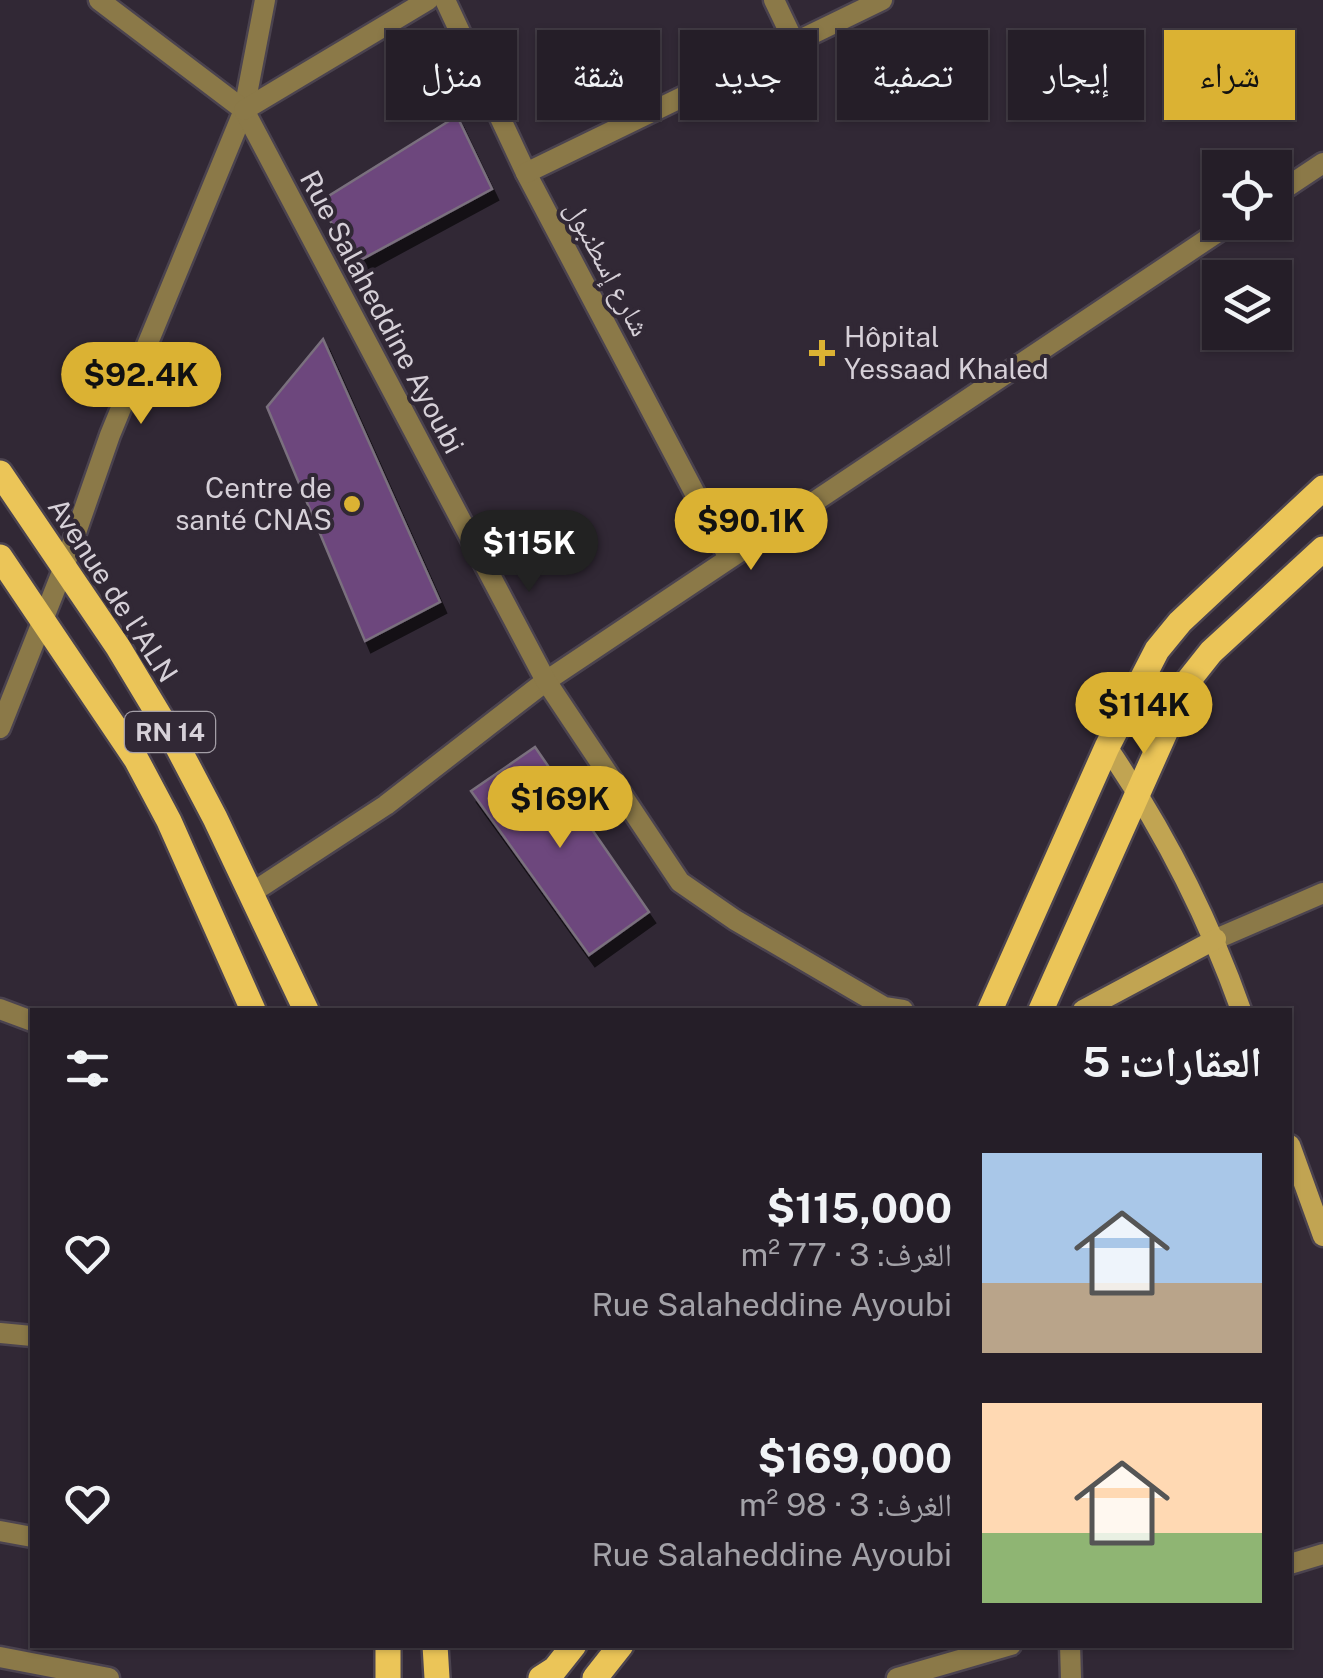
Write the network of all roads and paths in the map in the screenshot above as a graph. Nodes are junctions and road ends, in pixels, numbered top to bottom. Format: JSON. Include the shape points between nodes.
{"nodes":[{"id":1,"x":98,"y":0,"type":"edge"},
{"id":2,"x":266,"y":0,"type":"edge"},
{"id":3,"x":428,"y":0,"type":"edge"},
{"id":4,"x":445,"y":0,"type":"edge"},
{"id":5,"x":774,"y":0,"type":"edge"},
{"id":6,"x":882,"y":0,"type":"edge"},
{"id":7,"x":788,"y":30,"type":"edge"},
{"id":8,"x":817,"y":33,"type":"edge"},
{"id":9,"x":680,"y":99,"type":"edge"},
{"id":10,"x":244,"y":110,"type":"junction"},
{"id":11,"x":1323,"y":162,"type":"edge"},
{"id":12,"x":526,"y":172,"type":"junction"},
{"id":13,"x":1292,"y":183,"type":"edge"},
{"id":14,"x":1206,"y":240,"type":"edge"},
{"id":15,"x":0,"y":474,"type":"edge"},
{"id":16,"x":1323,"y":488,"type":"edge"},
{"id":17,"x":1323,"y":548,"type":"edge"},
{"id":18,"x":0,"y":557,"type":"edge"},
{"id":19,"x":729,"y":558,"type":"junction"},
{"id":20,"x":64,"y":567,"type":"junction"},
{"id":21,"x":44,"y":618,"type":"junction"},
{"id":22,"x":546,"y":681,"type":"junction"},
{"id":23,"x":0,"y":728,"type":"edge"},
{"id":24,"x":1106,"y":747,"type":"junction"},
{"id":25,"x":1140,"y":795,"type":"junction"},
{"id":26,"x":250,"y":894,"type":"junction"},
{"id":27,"x":1322,"y":896,"type":"edge"},
{"id":28,"x":1216,"y":939,"type":"junction"},
{"id":29,"x":252,"y":1008,"type":"edge"},
{"id":30,"x":305,"y":1008,"type":"edge"},
{"id":31,"x":890,"y":1008,"type":"edge"},
{"id":32,"x":991,"y":1008,"type":"edge"},
{"id":33,"x":1042,"y":1008,"type":"edge"},
{"id":34,"x":1087,"y":1008,"type":"edge"},
{"id":35,"x":1240,"y":1008,"type":"edge"},
{"id":36,"x":0,"y":1009,"type":"edge"},
{"id":37,"x":30,"y":1020,"type":"edge"},
{"id":38,"x":1292,"y":1151,"type":"edge"},
{"id":39,"x":1323,"y":1236,"type":"edge"},
{"id":40,"x":0,"y":1334,"type":"edge"},
{"id":41,"x":30,"y":1336,"type":"edge"},
{"id":42,"x":0,"y":1531,"type":"edge"},
{"id":43,"x":30,"y":1537,"type":"edge"},
{"id":44,"x":1323,"y":1554,"type":"edge"},
{"id":45,"x":1292,"y":1563,"type":"edge"},
{"id":46,"x":388,"y":1648,"type":"edge"},
{"id":47,"x":434,"y":1648,"type":"edge"},
{"id":48,"x":572,"y":1648,"type":"edge"},
{"id":49,"x":619,"y":1648,"type":"edge"},
{"id":50,"x":1001,"y":1648,"type":"edge"},
{"id":51,"x":1070,"y":1648,"type":"edge"},
{"id":52,"x":0,"y":1657,"type":"edge"},
{"id":53,"x":109,"y":1678,"type":"edge"},
{"id":54,"x":388,"y":1678,"type":"edge"},
{"id":55,"x":437,"y":1678,"type":"edge"},
{"id":56,"x":542,"y":1678,"type":"edge"},
{"id":57,"x":595,"y":1678,"type":"edge"},
{"id":58,"x":897,"y":1678,"type":"edge"},
{"id":59,"x":1071,"y":1678,"type":"edge"}],
"edges":[{"from":1,"to":10,"type":"street"},
{"from":2,"to":10,"type":"street"},
{"from":3,"to":10,"type":"street"},
{"from":4,"to":12,"type":"street","name":"شارع إسطنبول"},
{"from":5,"to":7,"type":"street"},
{"from":6,"to":8,"type":"street"},
{"from":9,"to":12,"type":"street"},
{"from":10,"to":20,"type":"street","via":[[110,435]]},
{"from":10,"to":22,"type":"street","name":"Rue Salaheddine Ayoubi"},
{"from":11,"to":13,"type":"street"},
{"from":12,"to":19,"type":"street","name":"شارع إسطنبول"},
{"from":14,"to":19,"type":"street"},
{"from":15,"to":20,"type":"main road","name":"Avenue de l'ALN","number":"RN 14"},
{"from":16,"to":24,"type":"main road","via":[[1180,622],[1157,650]]},
{"from":17,"to":25,"type":"main road","via":[[1188,681]]},
{"from":18,"to":21,"type":"main road","number":"RN 14"},
{"from":19,"to":22,"type":"street"},
{"from":20,"to":21,"type":"street"},
{"from":20,"to":26,"type":"main road","name":"Avenue de l'ALN","number":"RN 14","via":[[174,740]]},
{"from":21,"to":23,"type":"street"},
{"from":21,"to":29,"type":"main road","number":"RN 14","via":[[136,759]]},
{"from":22,"to":26,"type":"street","via":[[386,804]]},
{"from":22,"to":31,"type":"street","name":"Rue Salaheddine Ayoubi","via":[[680,882]]},
{"from":24,"to":25,"type":"main road"},
{"from":24,"to":32,"type":"main road"},
{"from":25,"to":28,"type":"main road"},
{"from":25,"to":33,"type":"main road"},
{"from":26,"to":30,"type":"main road","name":"Avenue de l'ALN","number":"RN 14"},
{"from":27,"to":28,"type":"street"},
{"from":28,"to":34,"type":"main road"},
{"from":28,"to":35,"type":"main road"},
{"from":36,"to":37,"type":"street"},
{"from":38,"to":39,"type":"main road"},
{"from":40,"to":41,"type":"street"},
{"from":42,"to":43,"type":"street"},
{"from":44,"to":45,"type":"street"},
{"from":46,"to":54,"type":"main road"},
{"from":47,"to":55,"type":"main road"},
{"from":48,"to":56,"type":"main road"},
{"from":49,"to":57,"type":"main road"},
{"from":50,"to":58,"type":"street"},
{"from":51,"to":59,"type":"street"},
{"from":52,"to":53,"type":"street"}]}
